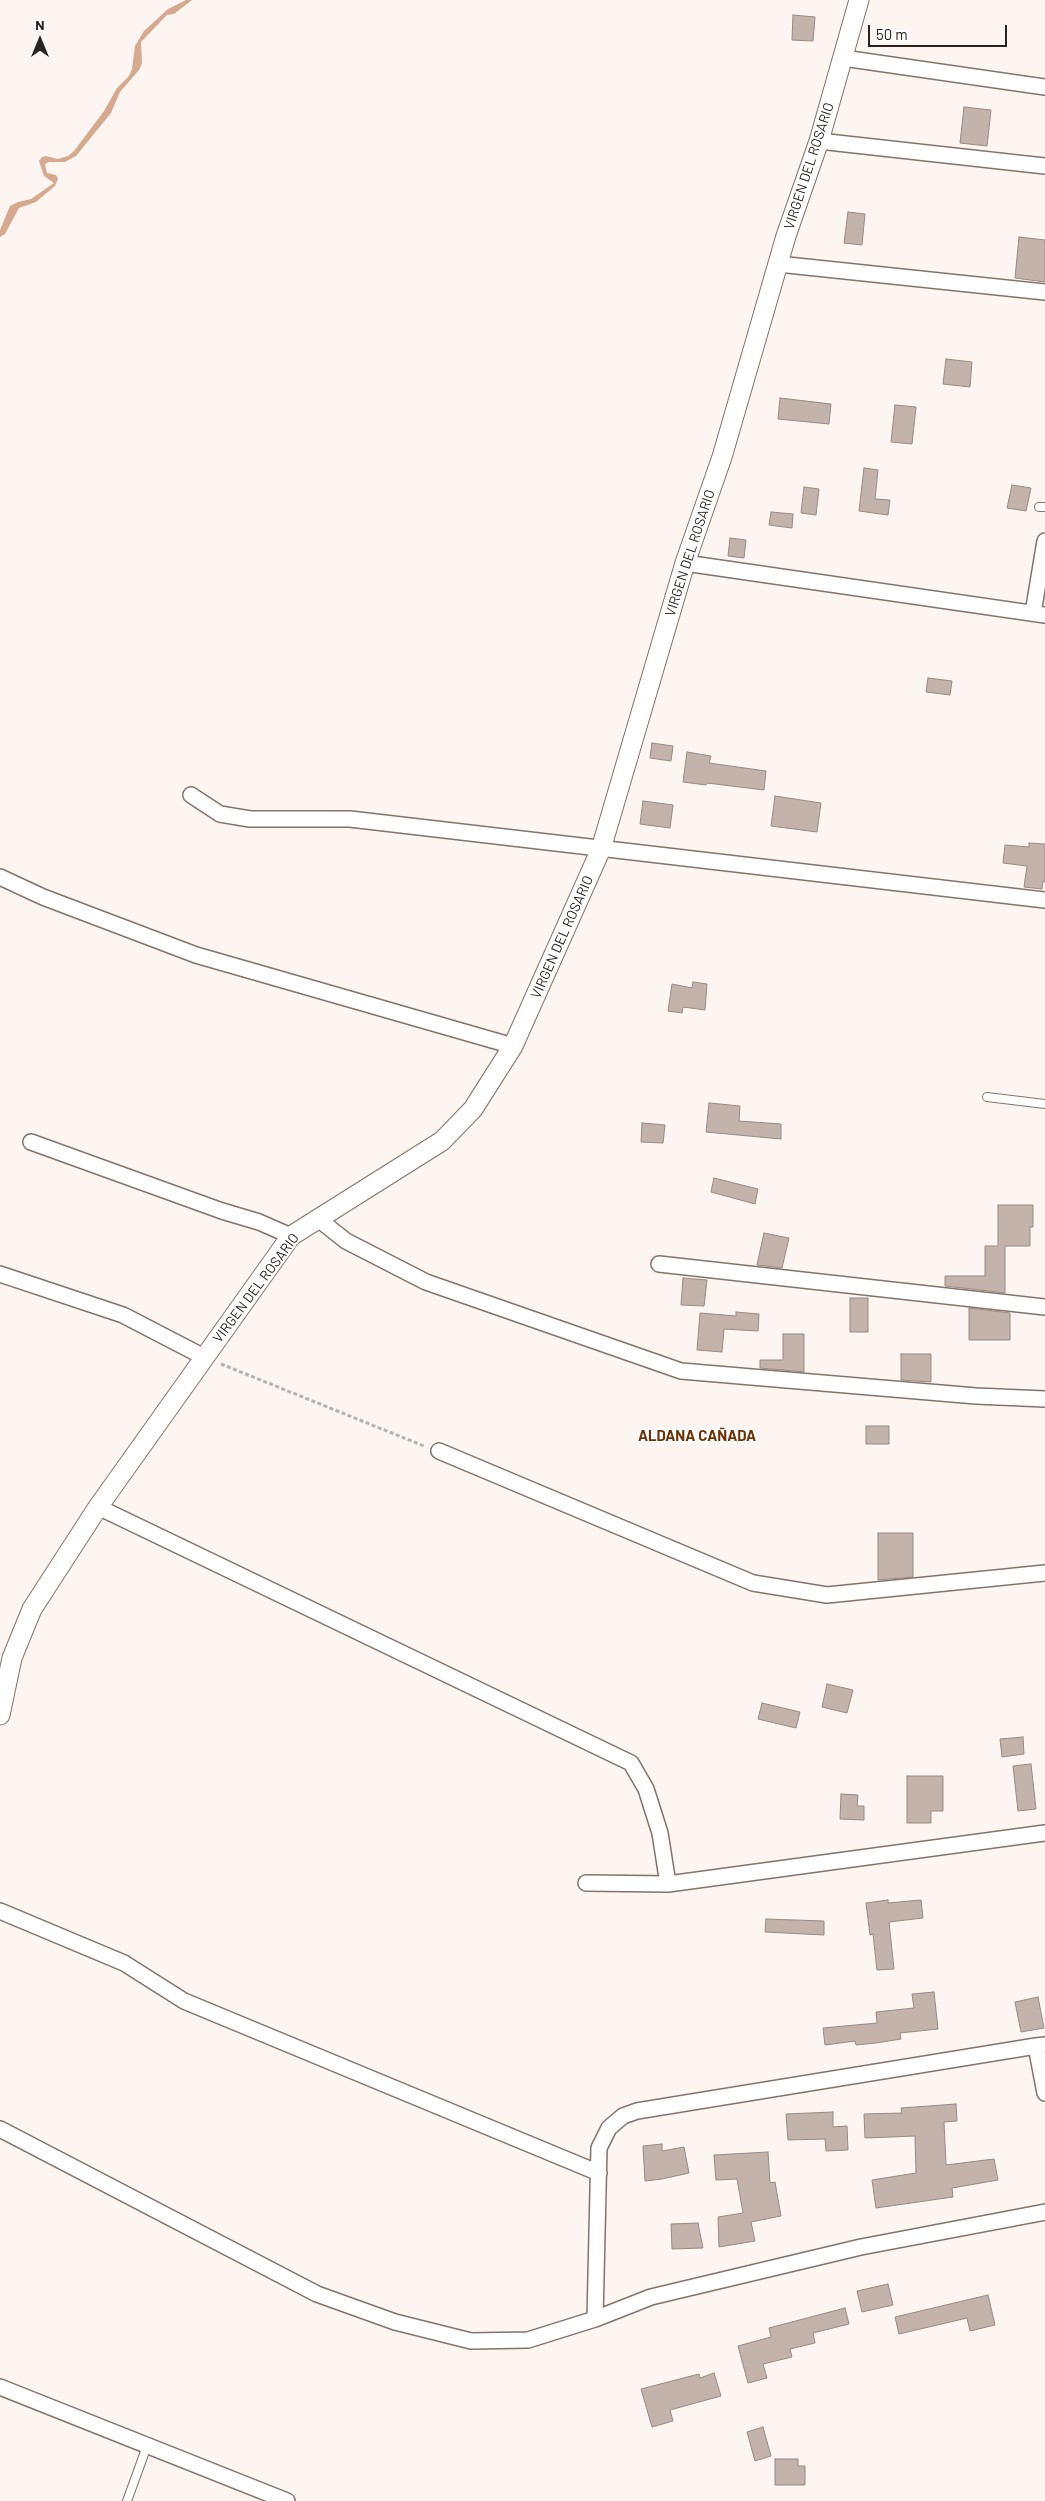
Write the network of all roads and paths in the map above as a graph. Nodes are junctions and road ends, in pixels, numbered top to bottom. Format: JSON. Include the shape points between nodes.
{"nodes":[{"id":1,"x":859,"y":0,"type":"edge"},
{"id":2,"x":843,"y":58,"type":"junction"},
{"id":3,"x":1045,"y":87,"type":"edge"},
{"id":4,"x":819,"y":141,"type":"junction"},
{"id":5,"x":1045,"y":166,"type":"edge"},
{"id":6,"x":778,"y":264,"type":"junction"},
{"id":7,"x":1045,"y":292,"type":"edge"},
{"id":8,"x":1045,"y":541,"type":"edge"},
{"id":9,"x":685,"y":562,"type":"junction"},
{"id":10,"x":1039,"y":614,"type":"edge"},
{"id":11,"x":192,"y":795,"type":"dead end"},
{"id":12,"x":601,"y":849,"type":"junction"},
{"id":13,"x":0,"y":877,"type":"edge"},
{"id":14,"x":1045,"y":900,"type":"edge"},
{"id":15,"x":514,"y":1046,"type":"junction"},
{"id":16,"x":987,"y":1098,"type":"dead end"},
{"id":17,"x":1045,"y":1104,"type":"edge"},
{"id":18,"x":31,"y":1142,"type":"dead end"},
{"id":19,"x":317,"y":1218,"type":"junction"},
{"id":20,"x":291,"y":1236,"type":"junction"},
{"id":21,"x":659,"y":1264,"type":"dead end"},
{"id":22,"x":0,"y":1274,"type":"edge"},
{"id":23,"x":1045,"y":1307,"type":"edge"},
{"id":24,"x":204,"y":1357,"type":"junction"},
{"id":25,"x":1045,"y":1399,"type":"edge"},
{"id":26,"x":439,"y":1451,"type":"joint"},
{"id":27,"x":98,"y":1506,"type":"junction"},
{"id":28,"x":1045,"y":1573,"type":"edge"},
{"id":29,"x":0,"y":1715,"type":"edge"},
{"id":30,"x":1045,"y":1833,"type":"edge"},
{"id":31,"x":586,"y":1883,"type":"dead end"},
{"id":32,"x":668,"y":1884,"type":"junction"},
{"id":33,"x":0,"y":1911,"type":"edge"},
{"id":34,"x":1041,"y":2046,"type":"edge"},
{"id":35,"x":1045,"y":2094,"type":"edge"},
{"id":36,"x":0,"y":2129,"type":"edge"},
{"id":37,"x":599,"y":2173,"type":"junction"},
{"id":38,"x":1045,"y":2212,"type":"edge"},
{"id":39,"x":595,"y":2319,"type":"junction"},
{"id":40,"x":0,"y":2387,"type":"edge"},
{"id":41,"x":148,"y":2446,"type":"junction"},
{"id":42,"x":127,"y":2501,"type":"edge"},
{"id":43,"x":287,"y":2501,"type":"edge"}],
"edges":[{"from":1,"to":2,"type":"street","name":"VIRGEN DEL ROSARIO"},
{"from":2,"to":3,"type":"street"},
{"from":2,"to":4,"type":"street","name":"VIRGEN DEL ROSARIO"},
{"from":4,"to":5,"type":"street"},
{"from":4,"to":6,"type":"street","name":"VIRGEN DEL ROSARIO"},
{"from":6,"to":7,"type":"street"},
{"from":6,"to":9,"type":"street","name":"VIRGEN DEL ROSARIO","via":[[722,457]]},
{"from":8,"to":10,"type":"street"},
{"from":9,"to":10,"type":"street"},
{"from":9,"to":12,"type":"street","name":"VIRGEN DEL ROSARIO"},
{"from":11,"to":12,"type":"street","via":[[220,814],[250,819],[350,819]]},
{"from":12,"to":14,"type":"street"},
{"from":12,"to":15,"type":"street","name":"VIRGEN DEL ROSARIO"},
{"from":13,"to":15,"type":"street","via":[[43,897],[196,955]]},
{"from":15,"to":19,"type":"street","name":"VIRGEN DEL ROSARIO","via":[[472,1108],[442,1141]]},
{"from":16,"to":17,"type":"lane"},
{"from":18,"to":20,"type":"street"},
{"from":19,"to":20,"type":"street","name":"VIRGEN DEL ROSARIO"},
{"from":19,"to":25,"type":"street","via":[[346,1241],[426,1282],[681,1371]]},
{"from":20,"to":24,"type":"street","name":"VIRGEN DEL ROSARIO"},
{"from":21,"to":23,"type":"street"},
{"from":22,"to":24,"type":"street","via":[[123,1315]]},
{"from":24,"to":26,"type":"path"},
{"from":24,"to":27,"type":"street","name":"VIRGEN DEL ROSARIO"},
{"from":26,"to":28,"type":"street","via":[[752,1583],[827,1595]]},
{"from":27,"to":29,"type":"street","name":"VIRGEN DEL ROSARIO","via":[[32,1609],[12,1658]]},
{"from":27,"to":32,"type":"street","via":[[631,1763],[646,1789],[660,1833]]},
{"from":30,"to":32,"type":"street"},
{"from":31,"to":32,"type":"street"},
{"from":33,"to":37,"type":"street","via":[[124,1963],[184,2001]]},
{"from":34,"to":35,"type":"street"},
{"from":34,"to":37,"type":"street","via":[[637,2111],[623,2116],[609,2128],[599,2148]]},
{"from":36,"to":39,"type":"street","via":[[317,2294],[395,2322],[480,2341],[528,2340]]},
{"from":37,"to":39,"type":"street"},
{"from":38,"to":39,"type":"street","via":[[860,2247],[736,2276],[651,2297]]},
{"from":40,"to":41,"type":"street"},
{"from":41,"to":42,"type":"lane"},
{"from":41,"to":43,"type":"street"}]}
